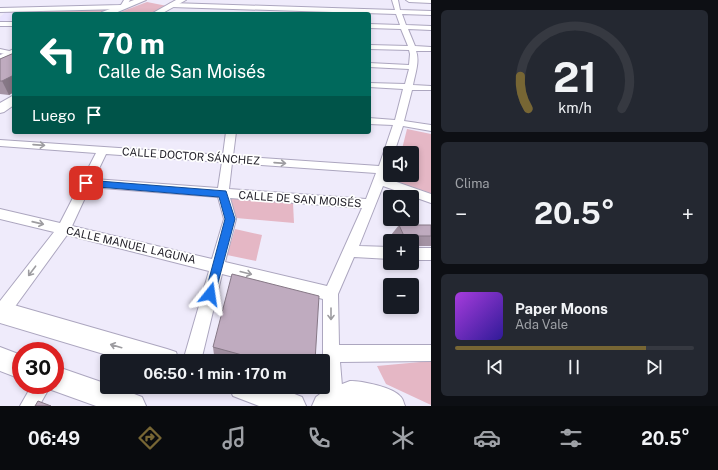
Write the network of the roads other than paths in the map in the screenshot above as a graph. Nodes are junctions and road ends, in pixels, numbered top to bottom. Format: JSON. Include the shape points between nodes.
{"nodes":[{"id":1,"x":142,"y":0,"type":"edge"},
{"id":2,"x":182,"y":0,"type":"edge"},
{"id":3,"x":395,"y":0,"type":"edge"},
{"id":4,"x":409,"y":0,"type":"edge"},
{"id":5,"x":431,"y":1,"type":"edge"},
{"id":6,"x":51,"y":3,"type":"dead end"},
{"id":7,"x":327,"y":3,"type":"dead end"},
{"id":8,"x":125,"y":4,"type":"edge"},
{"id":9,"x":171,"y":5,"type":"junction"},
{"id":10,"x":45,"y":9,"type":"junction"},
{"id":11,"x":0,"y":10,"type":"edge"},
{"id":12,"x":249,"y":11,"type":"edge"},
{"id":13,"x":40,"y":12,"type":"edge"},
{"id":14,"x":109,"y":12,"type":"edge"},
{"id":15,"x":159,"y":12,"type":"edge"},
{"id":16,"x":339,"y":12,"type":"edge"},
{"id":17,"x":398,"y":12,"type":"junction"},
{"id":18,"x":431,"y":13,"type":"edge"},
{"id":19,"x":0,"y":24,"type":"edge"},
{"id":20,"x":12,"y":24,"type":"edge"},
{"id":21,"x":371,"y":26,"type":"edge"},
{"id":22,"x":405,"y":28,"type":"junction"},
{"id":23,"x":431,"y":28,"type":"edge"},
{"id":24,"x":371,"y":47,"type":"edge"},
{"id":25,"x":412,"y":48,"type":"junction"},
{"id":26,"x":431,"y":49,"type":"edge"},
{"id":27,"x":10,"y":53,"type":"edge"},
{"id":28,"x":0,"y":59,"type":"edge"},
{"id":29,"x":371,"y":65,"type":"edge"},
{"id":30,"x":413,"y":67,"type":"junction"},
{"id":31,"x":371,"y":85,"type":"edge"},
{"id":32,"x":408,"y":87,"type":"junction"},
{"id":33,"x":431,"y":88,"type":"edge"},
{"id":34,"x":12,"y":100,"type":"edge"},
{"id":35,"x":0,"y":109,"type":"edge"},
{"id":36,"x":371,"y":121,"type":"edge"},
{"id":37,"x":399,"y":123,"type":"junction"},
{"id":38,"x":431,"y":128,"type":"edge"},
{"id":39,"x":231,"y":134,"type":"edge"},
{"id":40,"x":0,"y":143,"type":"edge"},
{"id":41,"x":103,"y":150,"type":"junction"},
{"id":42,"x":228,"y":160,"type":"junction"},
{"id":43,"x":380,"y":175,"type":"junction"},
{"id":44,"x":86,"y":183,"type":"junction"},
{"id":45,"x":223,"y":194,"type":"junction"},
{"id":46,"x":431,"y":199,"type":"edge"},
{"id":47,"x":370,"y":204,"type":"junction"},
{"id":48,"x":0,"y":214,"type":"edge"},
{"id":49,"x":64,"y":229,"type":"junction"},
{"id":50,"x":350,"y":251,"type":"junction"},
{"id":51,"x":383,"y":253,"type":"edge"},
{"id":52,"x":419,"y":254,"type":"edge"},
{"id":53,"x":431,"y":254,"type":"edge"},
{"id":54,"x":218,"y":266,"type":"junction"},
{"id":55,"x":331,"y":294,"type":"junction"},
{"id":56,"x":0,"y":313,"type":"edge"},
{"id":57,"x":431,"y":353,"type":"edge"},
{"id":58,"x":143,"y":354,"type":"edge"},
{"id":59,"x":194,"y":354,"type":"edge"},
{"id":60,"x":331,"y":354,"type":"junction"},
{"id":61,"x":0,"y":359,"type":"edge"},
{"id":62,"x":12,"y":364,"type":"edge"},
{"id":63,"x":64,"y":382,"type":"edge"},
{"id":64,"x":36,"y":394,"type":"edge"},
{"id":65,"x":261,"y":394,"type":"edge"},
{"id":66,"x":329,"y":402,"type":"edge"},
{"id":67,"x":29,"y":406,"type":"edge"},
{"id":68,"x":133,"y":406,"type":"edge"},
{"id":69,"x":293,"y":406,"type":"edge"},
{"id":70,"x":392,"y":406,"type":"edge"}],
"edges":[{"from":1,"to":8,"type":"main road"},
{"from":2,"to":9,"type":"street"},
{"from":3,"to":17,"type":"street"},
{"from":4,"to":5,"type":"street"},
{"from":6,"to":10,"type":"street"},
{"from":7,"to":16,"type":"street"},
{"from":8,"to":10,"type":"street"},
{"from":8,"to":14,"type":"main road"},
{"from":9,"to":12,"type":"street"},
{"from":9,"to":15,"type":"street"},
{"from":10,"to":11,"type":"street"},
{"from":10,"to":13,"type":"street"},
{"from":12,"to":16,"type":"street"},
{"from":16,"to":17,"type":"street"},
{"from":17,"to":18,"type":"street"},
{"from":17,"to":22,"type":"street"},
{"from":19,"to":20,"type":"street"},
{"from":21,"to":22,"type":"street"},
{"from":22,"to":23,"type":"street"},
{"from":22,"to":25,"type":"street"},
{"from":24,"to":25,"type":"street"},
{"from":25,"to":26,"type":"street"},
{"from":25,"to":30,"type":"street"},
{"from":27,"to":28,"type":"main road"},
{"from":29,"to":30,"type":"street"},
{"from":30,"to":32,"type":"street"},
{"from":31,"to":32,"type":"street"},
{"from":32,"to":33,"type":"street"},
{"from":32,"to":37,"type":"street"},
{"from":34,"to":35,"type":"street"},
{"from":36,"to":37,"type":"street"},
{"from":37,"to":38,"type":"street"},
{"from":37,"to":43,"type":"street"},
{"from":39,"to":42,"type":"street"},
{"from":40,"to":41,"type":"street","name":"CALLE DOCTOR SÁNCHEZ","one_way":true},
{"from":41,"to":42,"type":"street","name":"CALLE DOCTOR SÁNCHEZ"},
{"from":41,"to":44,"type":"street"},
{"from":42,"to":43,"type":"street","name":"CALLE DOCTOR SÁNCHEZ","one_way":true},
{"from":42,"to":45,"type":"street"},
{"from":43,"to":46,"type":"street","name":"CALLE DOCTOR SÁNCHEZ"},
{"from":43,"to":47,"type":"street"},
{"from":44,"to":45,"type":"street","name":"CALLE DE SAN MOISÉS"},
{"from":44,"to":49,"type":"street"},
{"from":45,"to":47,"type":"street","name":"CALLE DE SAN MOISÉS"},
{"from":45,"to":54,"type":"street","via":[[230,219]]},
{"from":47,"to":50,"type":"street"},
{"from":48,"to":49,"type":"street","name":"CALLE MANUEL LAGUNA","one_way":true},
{"from":49,"to":54,"type":"street","name":"CALLE MANUEL LAGUNA"},
{"from":49,"to":56,"type":"street","one_way":true},
{"from":50,"to":51,"type":"street"},
{"from":50,"to":55,"type":"street"},
{"from":52,"to":53,"type":"street"},
{"from":54,"to":55,"type":"street","name":"CALLE MANUEL LAGUNA","one_way":true},
{"from":54,"to":59,"type":"street"},
{"from":55,"to":60,"type":"street","one_way":true},
{"from":58,"to":56,"type":"street","one_way":true},
{"from":57,"to":60,"type":"street"},
{"from":60,"to":66,"type":"street"},
{"from":61,"to":62,"type":"street"},
{"from":63,"to":68,"type":"street"},
{"from":64,"to":67,"type":"street"},
{"from":65,"to":69,"type":"street"},
{"from":66,"to":70,"type":"street","via":[[354,393],[378,397]]}]}
